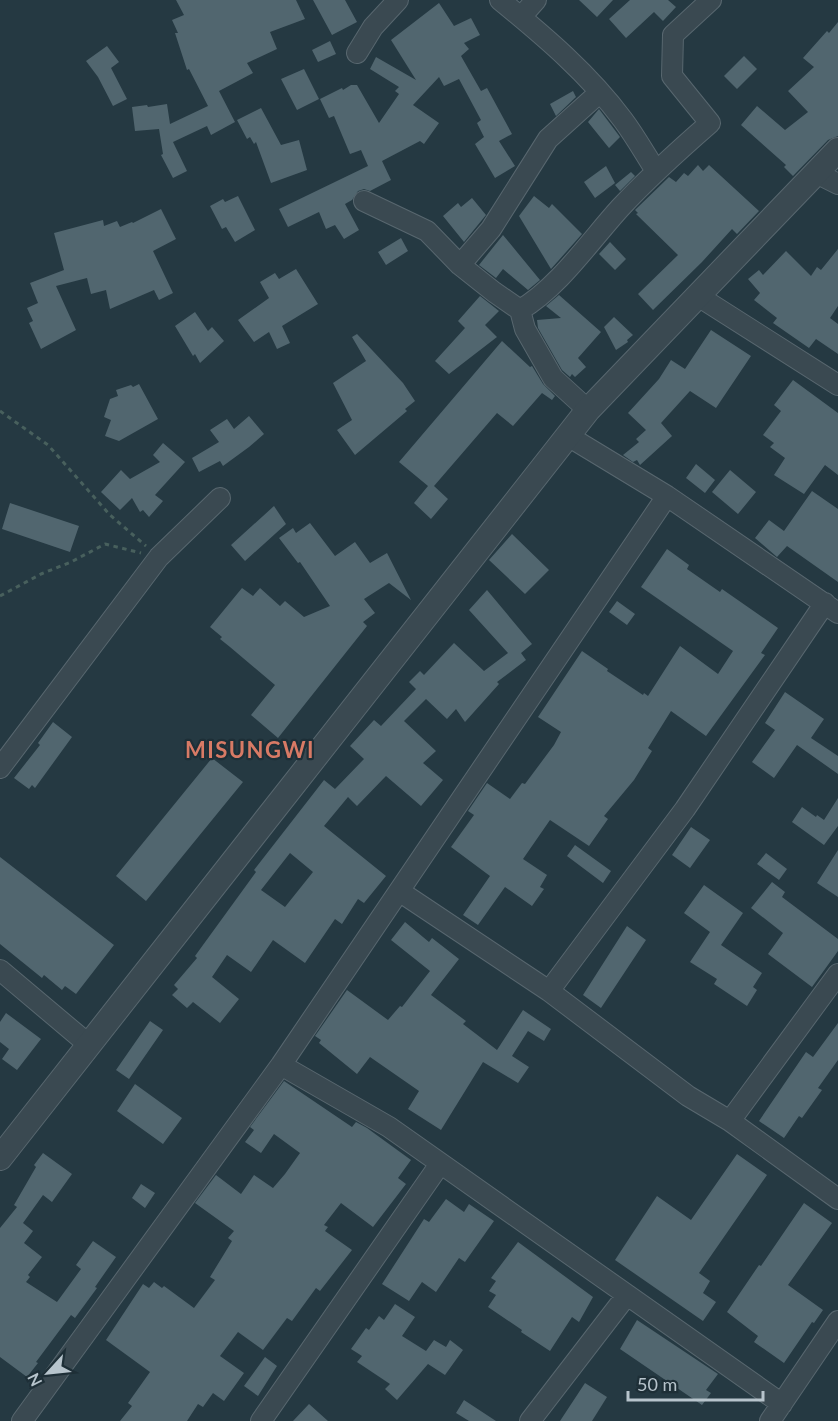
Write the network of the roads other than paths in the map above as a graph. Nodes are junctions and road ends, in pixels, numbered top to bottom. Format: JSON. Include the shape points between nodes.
{"nodes":[{"id":1,"x":398,"y":0,"type":"edge"},
{"id":2,"x":500,"y":0,"type":"edge"},
{"id":3,"x":536,"y":0,"type":"edge"},
{"id":4,"x":711,"y":0,"type":"edge"},
{"id":5,"x":521,"y":17,"type":"junction"},
{"id":6,"x":357,"y":53,"type":"dead end"},
{"id":7,"x":599,"y":93,"type":"junction"},
{"id":8,"x":838,"y":150,"type":"edge"},
{"id":9,"x":656,"y":171,"type":"junction"},
{"id":10,"x":816,"y":173,"type":"junction"},
{"id":11,"x":838,"y":184,"type":"edge"},
{"id":12,"x":364,"y":201,"type":"dead end"},
{"id":13,"x":460,"y":265,"type":"junction"},
{"id":14,"x":698,"y":296,"type":"junction"},
{"id":15,"x":520,"y":310,"type":"junction"},
{"id":16,"x":838,"y":385,"type":"edge"},
{"id":17,"x":588,"y":410,"type":"junction"},
{"id":18,"x":568,"y":436,"type":"junction"},
{"id":19,"x":667,"y":496,"type":"junction"},
{"id":20,"x":220,"y":498,"type":"dead end"},
{"id":21,"x":832,"y":608,"type":"edge"},
{"id":22,"x":0,"y":768,"type":"edge"},
{"id":23,"x":399,"y":891,"type":"junction"},
{"id":24,"x":0,"y":970,"type":"edge"},
{"id":25,"x":838,"y":974,"type":"edge"},
{"id":26,"x":549,"y":991,"type":"junction"},
{"id":27,"x":88,"y":1044,"type":"junction"},
{"id":28,"x":281,"y":1065,"type":"junction"},
{"id":29,"x":730,"y":1121,"type":"junction"},
{"id":30,"x":0,"y":1158,"type":"edge"},
{"id":31,"x":440,"y":1164,"type":"junction"},
{"id":32,"x":838,"y":1198,"type":"edge"},
{"id":33,"x":627,"y":1295,"type":"junction"},
{"id":34,"x":838,"y":1321,"type":"edge"},
{"id":35,"x":782,"y":1404,"type":"junction"},
{"id":36,"x":22,"y":1421,"type":"edge"},
{"id":37,"x":261,"y":1421,"type":"edge"},
{"id":38,"x":530,"y":1421,"type":"edge"},
{"id":39,"x":770,"y":1421,"type":"edge"}],
"edges":[{"from":1,"to":6,"type":"street","via":[[373,27]]},
{"from":2,"to":5,"type":"street"},
{"from":3,"to":5,"type":"street"},
{"from":4,"to":9,"type":"street","via":[[673,35],[672,76],[710,123]]},
{"from":5,"to":7,"type":"street"},
{"from":7,"to":9,"type":"street","via":[[622,119]]},
{"from":7,"to":13,"type":"street","via":[[548,139],[491,229]]},
{"from":8,"to":10,"type":"street"},
{"from":9,"to":15,"type":"street","via":[[538,300]]},
{"from":10,"to":11,"type":"street"},
{"from":10,"to":14,"type":"street"},
{"from":12,"to":13,"type":"street","via":[[427,231]]},
{"from":13,"to":15,"type":"street"},
{"from":14,"to":16,"type":"street"},
{"from":14,"to":17,"type":"street"},
{"from":15,"to":17,"type":"street","via":[[525,329],[553,378]]},
{"from":17,"to":18,"type":"street"},
{"from":18,"to":19,"type":"street"},
{"from":18,"to":27,"type":"street"},
{"from":19,"to":21,"type":"street"},
{"from":19,"to":23,"type":"street"},
{"from":20,"to":22,"type":"street","via":[[159,557]]},
{"from":21,"to":26,"type":"street"},
{"from":23,"to":26,"type":"street"},
{"from":23,"to":28,"type":"street"},
{"from":24,"to":27,"type":"street"},
{"from":25,"to":29,"type":"street"},
{"from":26,"to":29,"type":"street","via":[[688,1096]]},
{"from":27,"to":30,"type":"street"},
{"from":28,"to":31,"type":"street","via":[[389,1127]]},
{"from":28,"to":36,"type":"street"},
{"from":29,"to":32,"type":"street"},
{"from":31,"to":33,"type":"street"},
{"from":31,"to":37,"type":"street"},
{"from":33,"to":35,"type":"street"},
{"from":33,"to":38,"type":"street"},
{"from":34,"to":35,"type":"street"},
{"from":35,"to":39,"type":"street"}]}
